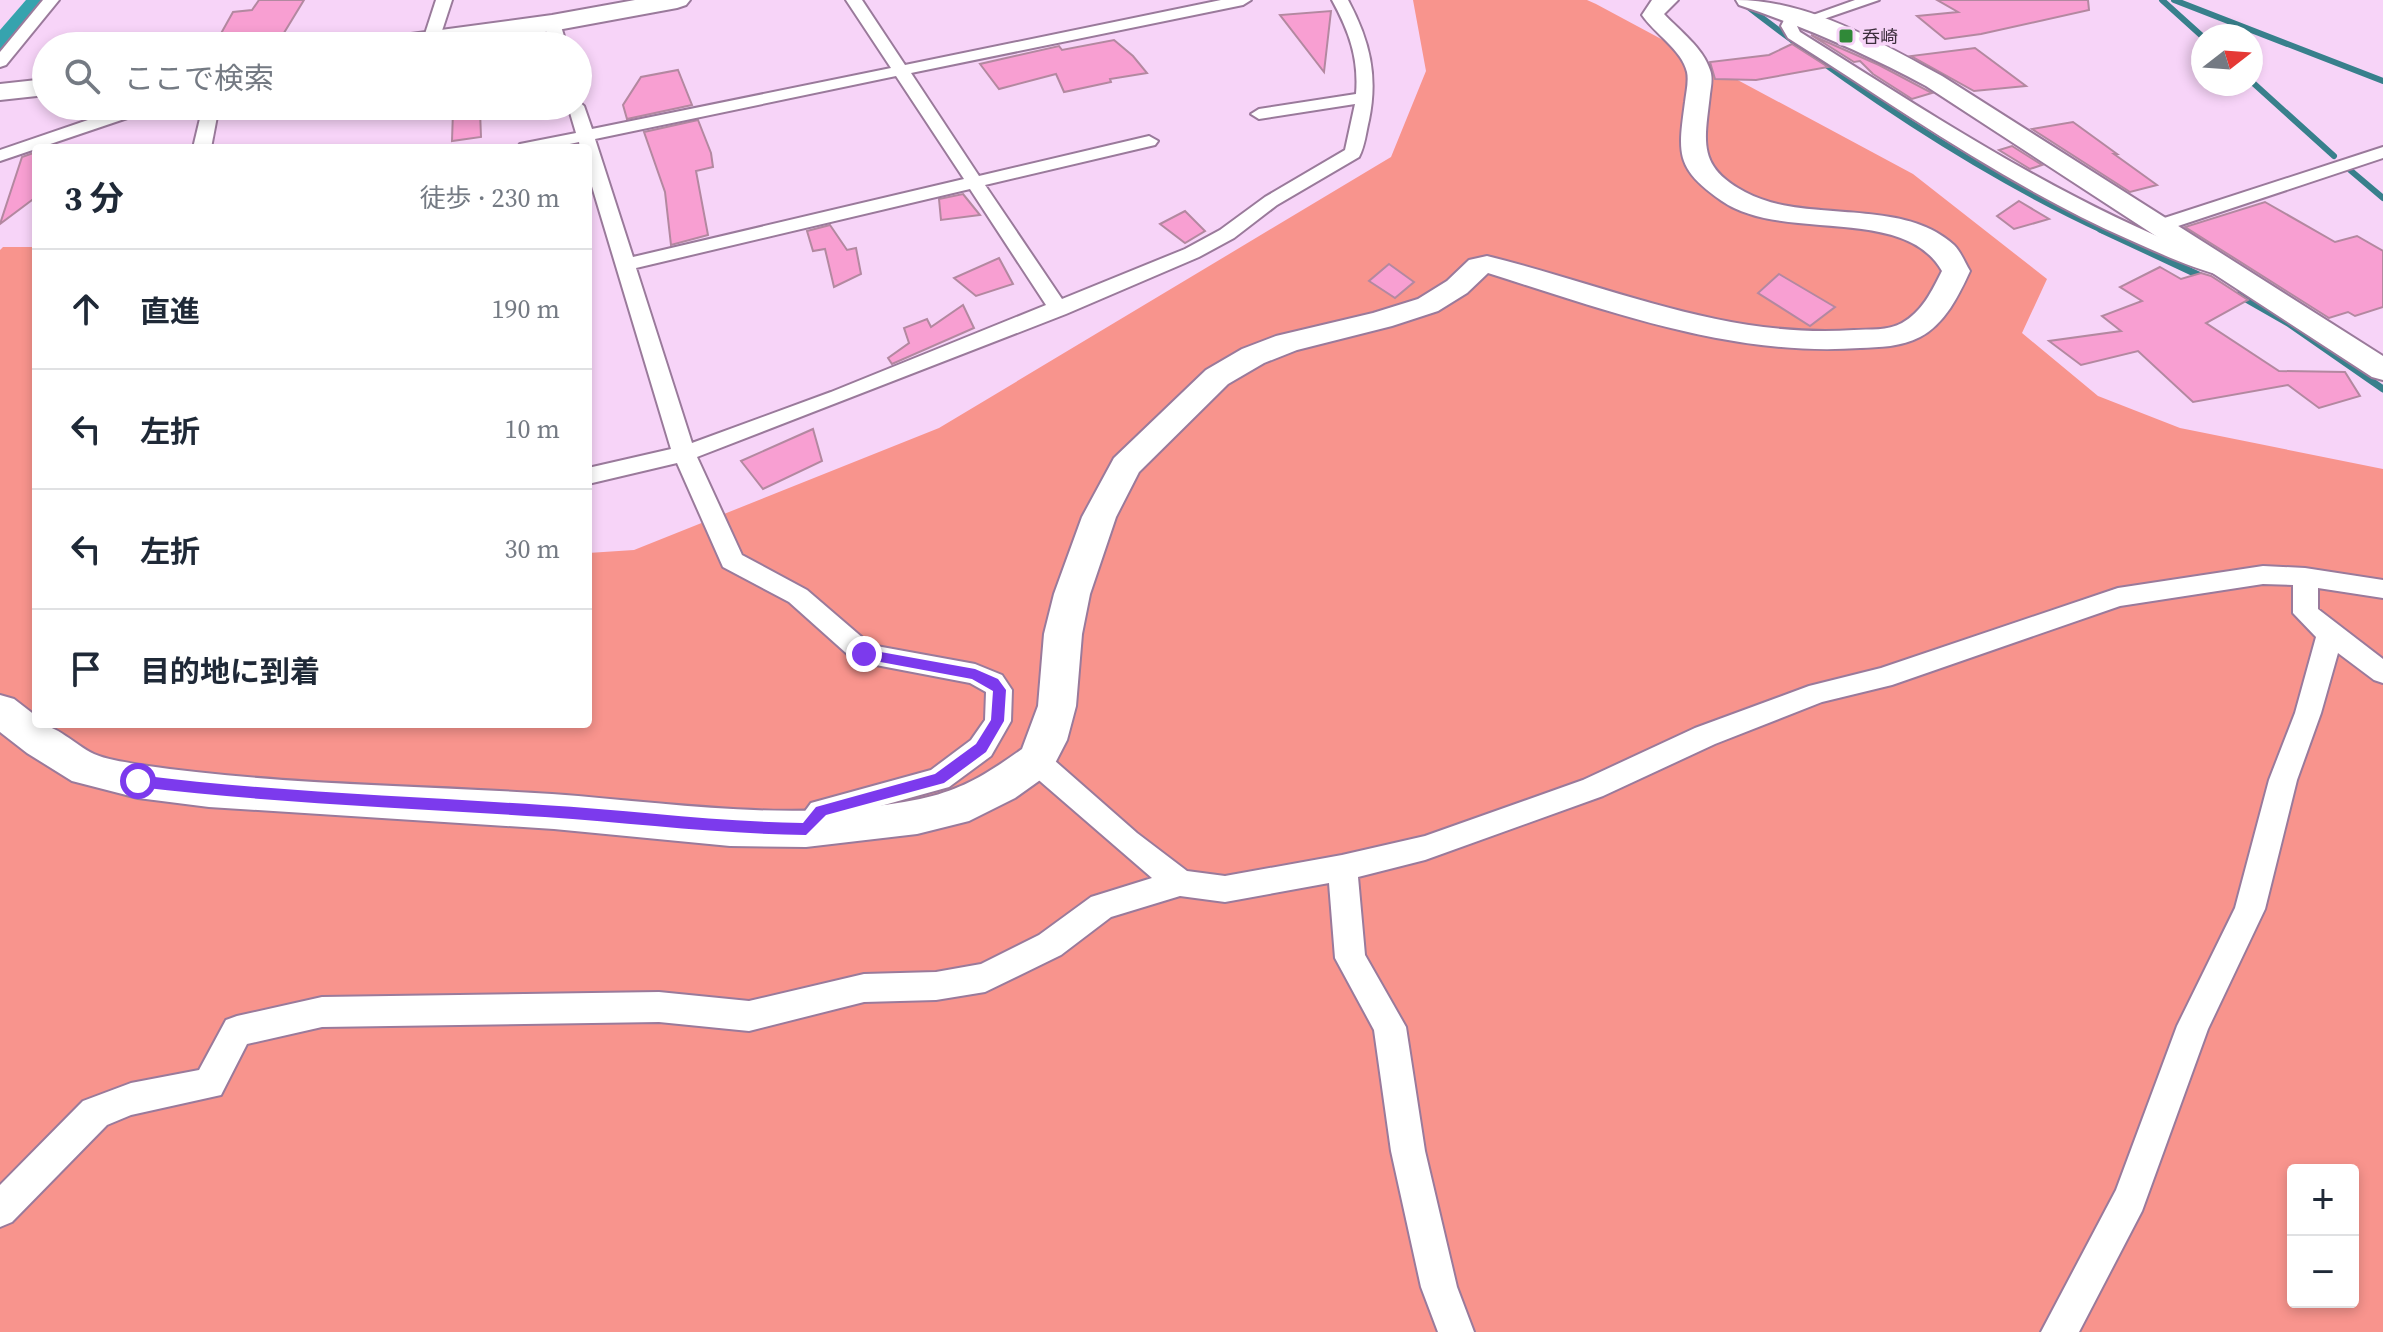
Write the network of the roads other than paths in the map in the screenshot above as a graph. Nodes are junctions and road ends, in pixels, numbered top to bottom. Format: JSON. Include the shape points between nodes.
{"nodes":[{"id":1,"x":51,"y":0,"type":"edge"},
{"id":2,"x":444,"y":0,"type":"edge"},
{"id":3,"x":677,"y":0,"type":"edge"},
{"id":4,"x":854,"y":0,"type":"edge"},
{"id":5,"x":1243,"y":0,"type":"edge"},
{"id":6,"x":1340,"y":0,"type":"edge"},
{"id":7,"x":1667,"y":0,"type":"edge"},
{"id":8,"x":1747,"y":0,"type":"edge"},
{"id":9,"x":1871,"y":0,"type":"edge"},
{"id":10,"x":1800,"y":18,"type":"junction"},
{"id":11,"x":434,"y":32,"type":"edge"},
{"id":12,"x":562,"y":32,"type":"edge"},
{"id":13,"x":0,"y":62,"type":"edge"},
{"id":14,"x":900,"y":71,"type":"junction"},
{"id":15,"x":32,"y":89,"type":"edge"},
{"id":16,"x":0,"y":92,"type":"edge"},
{"id":17,"x":1366,"y":97,"type":"junction"},
{"id":18,"x":1259,"y":114,"type":"dead end"},
{"id":19,"x":104,"y":120,"type":"edge"},
{"id":20,"x":208,"y":120,"type":"edge"},
{"id":21,"x":580,"y":120,"type":"edge"},
{"id":22,"x":585,"y":135,"type":"junction"},
{"id":23,"x":1149,"y":141,"type":"dead end"},
{"id":24,"x":35,"y":144,"type":"edge"},
{"id":25,"x":203,"y":144,"type":"edge"},
{"id":26,"x":544,"y":144,"type":"edge"},
{"id":27,"x":588,"y":144,"type":"edge"},
{"id":28,"x":32,"y":145,"type":"edge"},
{"id":29,"x":2383,"y":152,"type":"edge"},
{"id":30,"x":0,"y":156,"type":"edge"},
{"id":31,"x":592,"y":158,"type":"edge"},
{"id":32,"x":972,"y":182,"type":"junction"},
{"id":33,"x":2159,"y":226,"type":"junction"},
{"id":34,"x":625,"y":265,"type":"junction"},
{"id":35,"x":2227,"y":271,"type":"junction"},
{"id":36,"x":1059,"y":310,"type":"junction"},
{"id":37,"x":2383,"y":370,"type":"edge"},
{"id":38,"x":684,"y":454,"type":"junction"},
{"id":39,"x":592,"y":475,"type":"edge"},
{"id":40,"x":2305,"y":577,"type":"junction"},
{"id":41,"x":2383,"y":589,"type":"edge"},
{"id":42,"x":2330,"y":634,"type":"junction"},
{"id":43,"x":2383,"y":673,"type":"edge"},
{"id":44,"x":0,"y":710,"type":"edge"},
{"id":45,"x":1036,"y":761,"type":"junction"},
{"id":46,"x":806,"y":829,"type":"junction"},
{"id":47,"x":1342,"y":868,"type":"junction"},
{"id":48,"x":1180,"y":883,"type":"junction"},
{"id":49,"x":0,"y":1210,"type":"edge"},
{"id":50,"x":1456,"y":1332,"type":"edge"},
{"id":51,"x":2059,"y":1332,"type":"edge"}],
"edges":[{"from":1,"to":13,"type":"street"},
{"from":2,"to":11,"type":"street"},
{"from":3,"to":12,"type":"highway"},
{"from":4,"to":14,"type":"street"},
{"from":5,"to":14,"type":"street"},
{"from":6,"to":17,"type":"street","via":[[1364,52]]},
{"from":7,"to":45,"type":"street","via":[[1653,15],[1694,60],[1700,74],[1692,147],[1696,164],[1732,196],[1755,207],[1881,224],[1922,236],[1945,252],[1956,271],[1923,322],[1903,334],[1851,341],[1734,333],[1487,264],[1428,305],[1253,356],[1217,377],[1126,466],[1099,517],[1072,594],[1057,706]]},
{"from":8,"to":10,"type":"street"},
{"from":9,"to":10,"type":"street"},
{"from":10,"to":33,"type":"street","via":[[1934,81]]},
{"from":10,"to":35,"type":"street","via":[[1789,26],[1794,35],[2011,171],[2087,214],[2178,256]]},
{"from":14,"to":22,"type":"street"},
{"from":14,"to":32,"type":"street"},
{"from":15,"to":16,"type":"highway"},
{"from":17,"to":18,"type":"street"},
{"from":17,"to":36,"type":"street","via":[[1353,153],[1192,253]]},
{"from":19,"to":24,"type":"street"},
{"from":20,"to":25,"type":"street"},
{"from":21,"to":22,"type":"street"},
{"from":22,"to":26,"type":"street"},
{"from":22,"to":27,"type":"street"},
{"from":23,"to":32,"type":"street"},
{"from":28,"to":30,"type":"street"},
{"from":29,"to":33,"type":"street"},
{"from":31,"to":34,"type":"street"},
{"from":32,"to":34,"type":"street"},
{"from":32,"to":36,"type":"street"},
{"from":33,"to":35,"type":"street"},
{"from":34,"to":38,"type":"street"},
{"from":35,"to":37,"type":"street"},
{"from":36,"to":38,"type":"street"},
{"from":38,"to":39,"type":"street"},
{"from":38,"to":46,"type":"street","via":[[732,561],[798,596],[864,654],[975,674],[999,690],[998,721],[981,748],[939,779],[821,811]]},
{"from":40,"to":41,"type":"street"},
{"from":40,"to":42,"type":"street","via":[[2306,613]]},
{"from":40,"to":47,"type":"street","via":[[2263,575],[2118,597],[1883,678],[1818,693],[1705,736],[1593,788],[1425,848]]},
{"from":42,"to":43,"type":"street"},
{"from":42,"to":51,"type":"street","via":[[2283,780],[2250,909],[2193,1026],[2130,1199]]},
{"from":44,"to":46,"type":"street","via":[[86,769],[138,781],[730,828]]},
{"from":45,"to":46,"type":"street","via":[[969,804],[917,817]]},
{"from":45,"to":48,"type":"street"},
{"from":47,"to":48,"type":"street","via":[[1225,889]]},
{"from":47,"to":50,"type":"street","via":[[1350,958],[1390,1027],[1408,1151],[1439,1287]]},
{"from":48,"to":49,"type":"street","via":[[1102,906],[1050,945],[985,978],[864,988],[749,1016],[659,1007],[322,1012],[237,1031],[209,1084],[131,1099],[95,1113]]}]}
